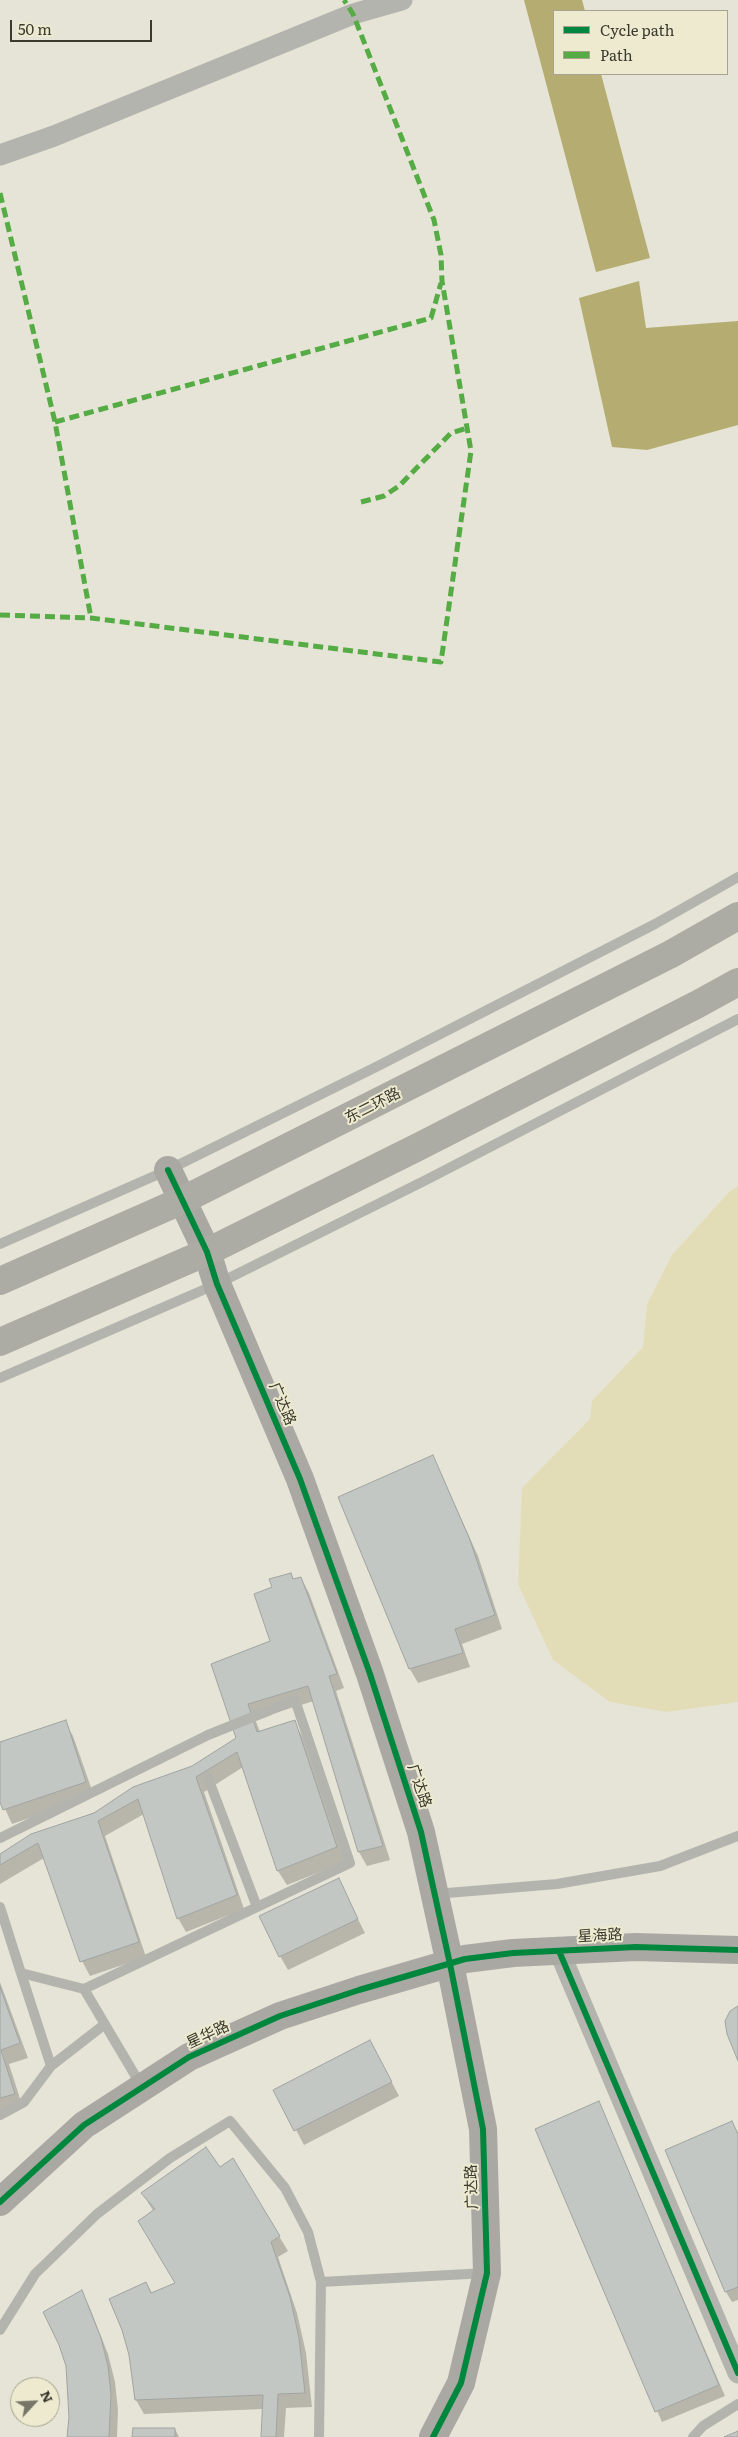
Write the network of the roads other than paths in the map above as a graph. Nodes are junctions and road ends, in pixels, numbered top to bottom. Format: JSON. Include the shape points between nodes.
{"nodes":[{"id":1,"x":402,"y":0,"type":"edge"},
{"id":2,"x":0,"y":156,"type":"edge"},
{"id":3,"x":738,"y":877,"type":"edge"},
{"id":4,"x":738,"y":916,"type":"edge"},
{"id":5,"x":738,"y":982,"type":"edge"},
{"id":6,"x":738,"y":1019,"type":"edge"},
{"id":7,"x":168,"y":1170,"type":"junction"},
{"id":8,"x":183,"y":1200,"type":"junction"},
{"id":9,"x":0,"y":1244,"type":"edge"},
{"id":10,"x":207,"y":1252,"type":"junction"},
{"id":11,"x":0,"y":1281,"type":"edge"},
{"id":12,"x":217,"y":1284,"type":"junction"},
{"id":13,"x":0,"y":1342,"type":"edge"},
{"id":14,"x":0,"y":1378,"type":"edge"},
{"id":15,"x":208,"y":1778,"type":"dead end"},
{"id":16,"x":738,"y":1836,"type":"edge"},
{"id":17,"x":0,"y":1838,"type":"edge"},
{"id":18,"x":434,"y":1894,"type":"junction"},
{"id":19,"x":0,"y":1907,"type":"edge"},
{"id":20,"x":257,"y":1907,"type":"junction"},
{"id":21,"x":738,"y":1950,"type":"edge"},
{"id":22,"x":559,"y":1951,"type":"junction"},
{"id":23,"x":457,"y":1961,"type":"junction"},
{"id":24,"x":21,"y":1973,"type":"junction"},
{"id":25,"x":84,"y":1989,"type":"junction"},
{"id":26,"x":104,"y":2024,"type":"junction"},
{"id":27,"x":51,"y":2066,"type":"junction"},
{"id":28,"x":142,"y":2087,"type":"junction"},
{"id":29,"x":0,"y":2115,"type":"edge"},
{"id":30,"x":0,"y":2202,"type":"edge"},
{"id":31,"x":487,"y":2273,"type":"junction"},
{"id":32,"x":321,"y":2282,"type":"junction"},
{"id":33,"x":0,"y":2330,"type":"edge"},
{"id":34,"x":738,"y":2373,"type":"edge"},
{"id":35,"x":738,"y":2404,"type":"edge"},
{"id":36,"x":318,"y":2437,"type":"edge"},
{"id":37,"x":433,"y":2437,"type":"edge"},
{"id":38,"x":693,"y":2437,"type":"edge"}],
"edges":[{"from":1,"to":2,"type":"street","via":[[353,14]]},
{"from":3,"to":7,"type":"lane","via":[[655,924]]},
{"from":4,"to":8,"type":"main road","name":"东二环路","via":[[653,963]]},
{"from":5,"to":10,"type":"main road"},
{"from":6,"to":12,"type":"lane"},
{"from":7,"to":8,"type":"street","name":"广达路"},
{"from":7,"to":9,"type":"lane"},
{"from":8,"to":10,"type":"street","name":"广达路"},
{"from":8,"to":11,"type":"main road","name":"东二环路"},
{"from":10,"to":12,"type":"street","name":"广达路"},
{"from":10,"to":13,"type":"main road"},
{"from":12,"to":14,"type":"lane"},
{"from":12,"to":18,"type":"street","name":"广达路","via":[[300,1479],[370,1674],[421,1832]]},
{"from":15,"to":20,"type":"lane"},
{"from":16,"to":18,"type":"lane","via":[[660,1866],[557,1884]]},
{"from":17,"to":20,"type":"lane","via":[[208,1735],[295,1700],[350,1863]]},
{"from":18,"to":23,"type":"street","name":"广达路"},
{"from":19,"to":24,"type":"lane"},
{"from":20,"to":25,"type":"lane"},
{"from":21,"to":22,"type":"street","name":"星海路","via":[[636,1947]]},
{"from":22,"to":23,"type":"street","name":"星海路"},
{"from":22,"to":34,"type":"street"},
{"from":23,"to":28,"type":"street","name":"星华路","via":[[280,2016],[189,2057]]},
{"from":23,"to":31,"type":"street","name":"广达路","via":[[483,2129]]},
{"from":24,"to":25,"type":"lane"},
{"from":24,"to":27,"type":"lane"},
{"from":25,"to":26,"type":"lane"},
{"from":26,"to":27,"type":"lane"},
{"from":26,"to":28,"type":"lane"},
{"from":27,"to":29,"type":"lane","via":[[24,2102]]},
{"from":28,"to":30,"type":"street","name":"星华路","via":[[84,2125]]},
{"from":31,"to":32,"type":"lane"},
{"from":31,"to":37,"type":"street","name":"广达路","via":[[461,2383]]},
{"from":32,"to":33,"type":"lane","via":[[308,2232],[284,2188],[230,2120],[170,2158],[97,2214],[35,2274]]},
{"from":32,"to":36,"type":"lane"},
{"from":35,"to":38,"type":"lane","via":[[703,2426]]}]}
